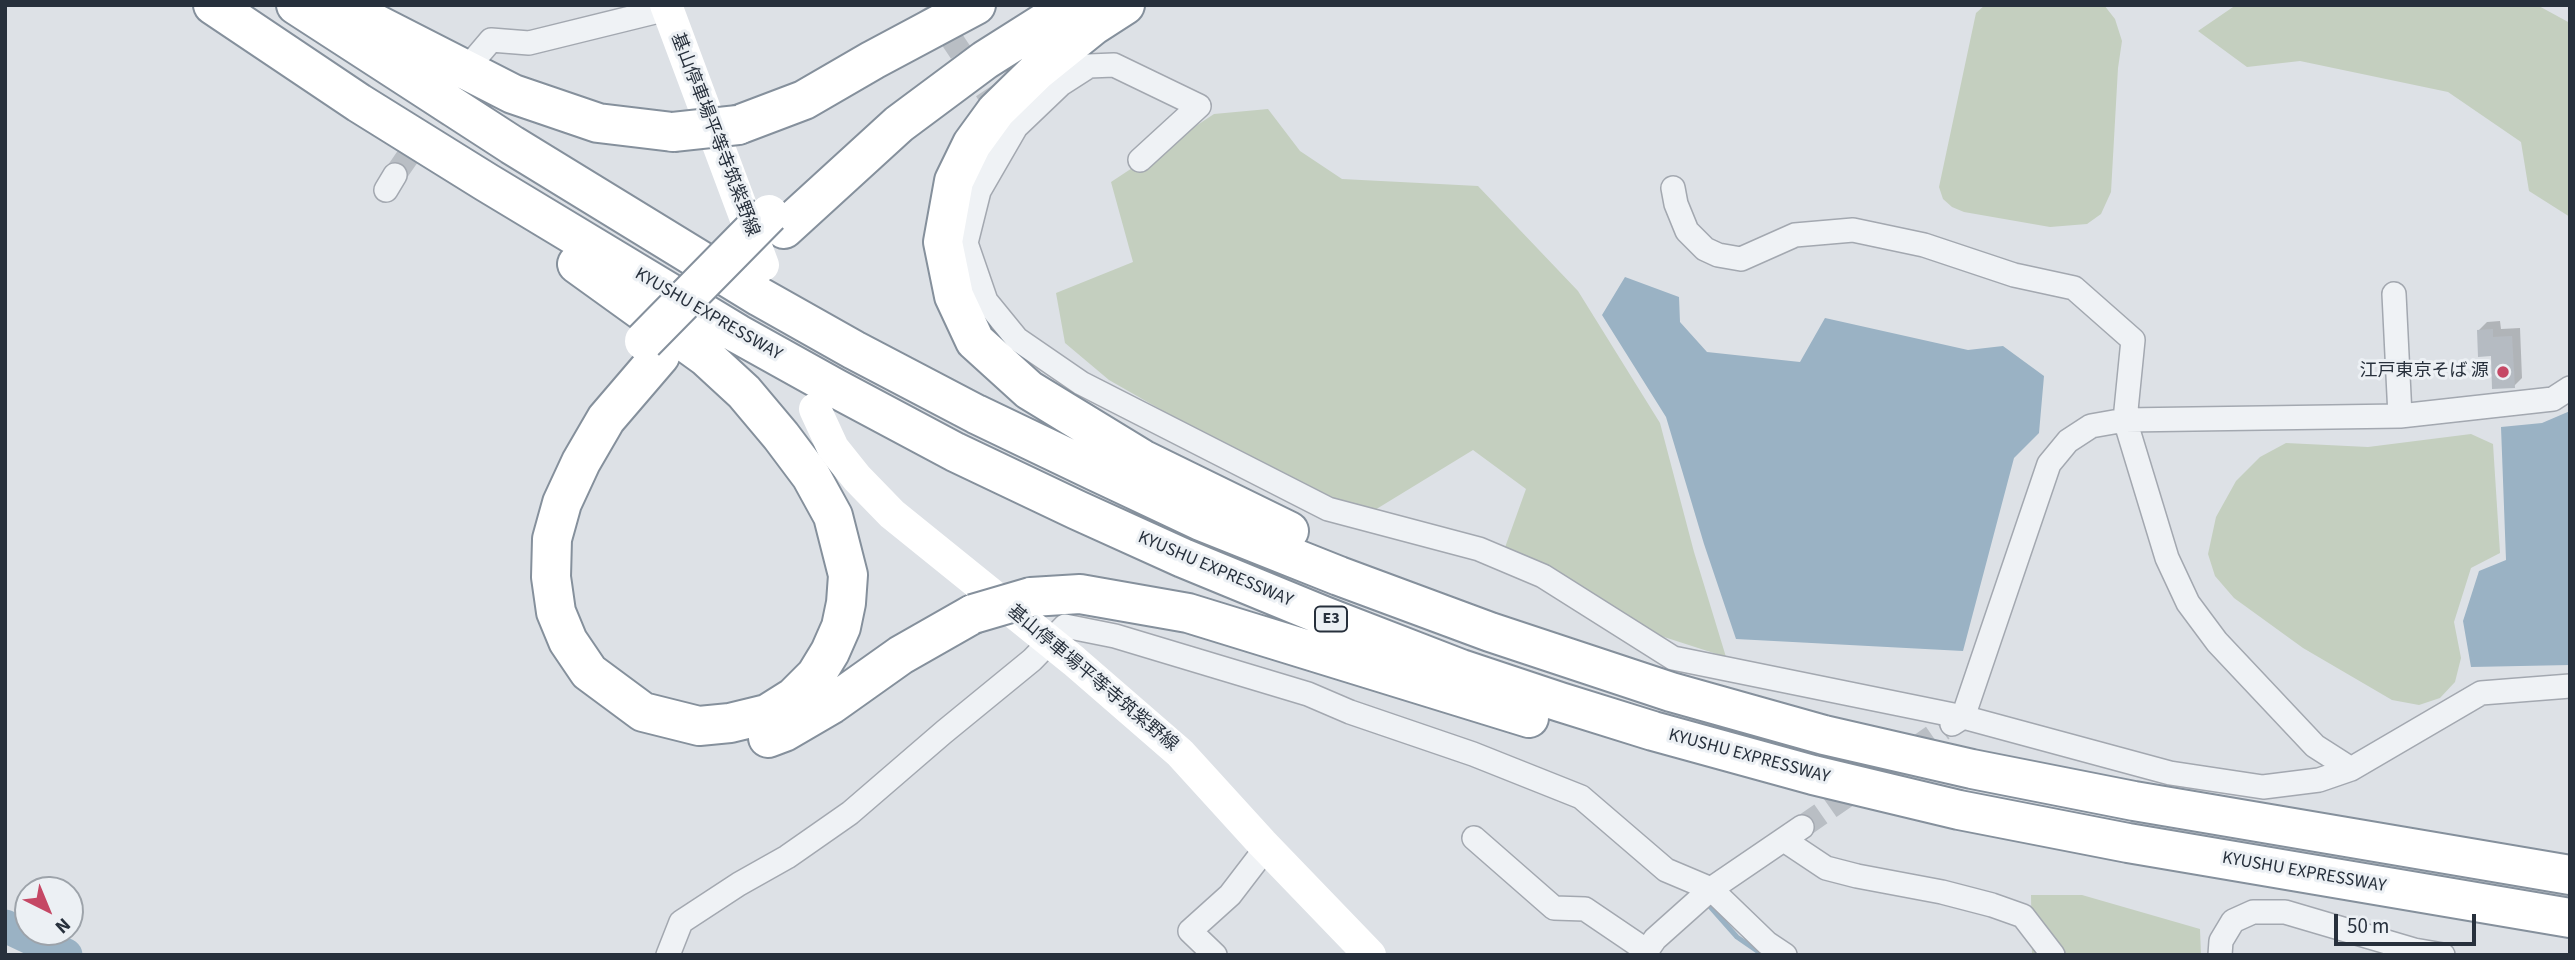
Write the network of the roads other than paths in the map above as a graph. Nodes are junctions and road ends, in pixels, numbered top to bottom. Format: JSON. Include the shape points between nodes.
{"nodes":[{"id":1,"x":213,"y":5,"type":"edge"},
{"id":2,"x":296,"y":5,"type":"edge"},
{"id":3,"x":339,"y":5,"type":"edge"},
{"id":4,"x":976,"y":5,"type":"edge"},
{"id":5,"x":1038,"y":5,"type":"edge"},
{"id":6,"x":1072,"y":5,"type":"edge"},
{"id":7,"x":1125,"y":5,"type":"edge"},
{"id":8,"x":666,"y":7,"type":"edge"},
{"id":9,"x":474,"y":60,"type":"dead end"},
{"id":10,"x":359,"y":103,"type":"junction"},
{"id":11,"x":1140,"y":160,"type":"dead end"},
{"id":12,"x":1674,"y":188,"type":"dead end"},
{"id":13,"x":776,"y":222,"type":"junction"},
{"id":14,"x":763,"y":265,"type":"dead end"},
{"id":15,"x":2394,"y":294,"type":"dead end"},
{"id":16,"x":652,"y":349,"type":"junction"},
{"id":17,"x":2570,"y":388,"type":"edge"},
{"id":18,"x":815,"y":409,"type":"dead end"},
{"id":19,"x":2400,"y":416,"type":"junction"},
{"id":20,"x":2125,"y":420,"type":"junction"},
{"id":21,"x":1490,"y":632,"type":"junction"},
{"id":22,"x":1049,"y":641,"type":"junction"},
{"id":23,"x":2570,"y":686,"type":"edge"},
{"id":24,"x":1963,"y":717,"type":"junction"},
{"id":25,"x":1943,"y":729,"type":"tunnel mouth"},
{"id":26,"x":2351,"y":769,"type":"junction"},
{"id":27,"x":1812,"y":775,"type":"junction"},
{"id":28,"x":1474,"y":838,"type":"dead end"},
{"id":29,"x":1266,"y":848,"type":"junction"},
{"id":30,"x":2570,"y":875,"type":"edge"},
{"id":31,"x":1711,"y":889,"type":"junction"},
{"id":32,"x":2570,"y":918,"type":"edge"},
{"id":33,"x":1645,"y":953,"type":"edge"},
{"id":34,"x":668,"y":955,"type":"edge"},
{"id":35,"x":1215,"y":955,"type":"edge"},
{"id":36,"x":1370,"y":955,"type":"edge"},
{"id":37,"x":1785,"y":955,"type":"edge"},
{"id":38,"x":2053,"y":955,"type":"edge"},
{"id":39,"x":2220,"y":955,"type":"edge"},
{"id":40,"x":2442,"y":955,"type":"edge"}],
"edges":[{"from":1,"to":10,"type":"highway","name":"KYUSHU EXPRESSWAY","number":"E3"},
{"from":2,"to":21,"type":"highway","number":"E3","via":[[512,145],[854,350],[1201,521]]},
{"from":3,"to":4,"type":"highway","bridge":true,"via":[[513,94],[598,123],[673,132],[738,125],[804,100]]},
{"from":5,"to":13,"type":"highway","via":[[974,45],[885,115]]},
{"from":6,"to":13,"type":"highway","via":[[985,60]]},
{"from":7,"to":21,"type":"highway","via":[[1037,71],[996,111],[972,144],[954,181],[943,242],[954,296],[975,341],[1029,390],[1142,458]]},
{"from":8,"to":9,"type":"street","via":[[529,43],[491,40]]},
{"from":8,"to":14,"type":"main road","name":"基山停車場平等寺筑紫野線"},
{"from":10,"to":16,"type":"highway","via":[[478,195],[706,357],[744,392],[811,476],[833,516],[848,575],[841,627],[816,675],[794,697],[767,713],[730,723],[699,726],[643,712],[589,672],[556,612],[552,539],[562,503],[606,419]]},
{"from":10,"to":27,"type":"highway","name":"KYUSHU EXPRESSWAY","number":"E3","via":[[750,341],[955,452],[1089,515],[1324,617],[1461,669],[1653,732]]},
{"from":11,"to":24,"type":"street","via":[[1199,106],[1114,65],[1088,66],[1010,123],[979,191],[966,243],[986,301],[1017,339],[1081,383],[1328,509],[1479,549],[1544,576],[1673,658]]},
{"from":12,"to":20,"type":"street","via":[[1687,231],[1718,255],[1741,259],[1795,235],[1853,230],[1924,245],[2014,275],[2074,288],[2133,340]]},
{"from":13,"to":16,"type":"highway","via":[[721,291]]},
{"from":15,"to":19,"type":"street"},
{"from":16,"to":27,"type":"highway","bridge":true,"via":[[580,420],[557,455],[532,521],[528,591],[552,657],[590,704],[615,723],[655,740],[710,749],[747,745],[796,725],[901,655],[973,614],[1031,597],[1080,593],[1188,612],[1518,715]]},
{"from":17,"to":19,"type":"street","via":[[2553,399]]},
{"from":18,"to":22,"type":"main road","name":"基山停車場平等寺筑紫野線","via":[[833,448],[892,514]]},
{"from":19,"to":20,"type":"street"},
{"from":20,"to":24,"type":"street","via":[[2091,426],[2067,441],[2049,464]]},
{"from":20,"to":26,"type":"street","via":[[2167,558],[2188,603],[2217,642],[2315,746]]},
{"from":21,"to":30,"type":"highway","number":"E3","via":[[1824,735],[1972,769]]},
{"from":22,"to":29,"type":"main road","name":"基山停車場平等寺筑紫野線","via":[[1180,752]]},
{"from":22,"to":31,"type":"street","via":[[1065,626],[1115,636],[1308,694],[1473,754],[1581,796],[1666,870]]},
{"from":22,"to":34,"type":"street","via":[[850,813],[681,922]]},
{"from":23,"to":26,"type":"street","via":[[2480,693]]},
{"from":24,"to":25,"type":"street"},
{"from":24,"to":26,"type":"street","via":[[2170,773],[2263,787],[2319,780]]},
{"from":27,"to":32,"type":"highway","name":"KYUSHU EXPRESSWAY","number":"E3","via":[[2115,841]]},
{"from":28,"to":33,"type":"street","via":[[1553,908],[1585,909]]},
{"from":29,"to":35,"type":"street","via":[[1230,895],[1190,931]]},
{"from":29,"to":36,"type":"main road","name":"基山停車場平等寺筑紫野線"},
{"from":31,"to":33,"type":"street"},
{"from":31,"to":37,"type":"street"},
{"from":31,"to":38,"type":"street","via":[[1793,833],[1826,868],[1942,892],[2023,916]]},
{"from":39,"to":40,"type":"street","via":[[2221,941],[2234,921],[2253,912],[2285,912]]}]}
